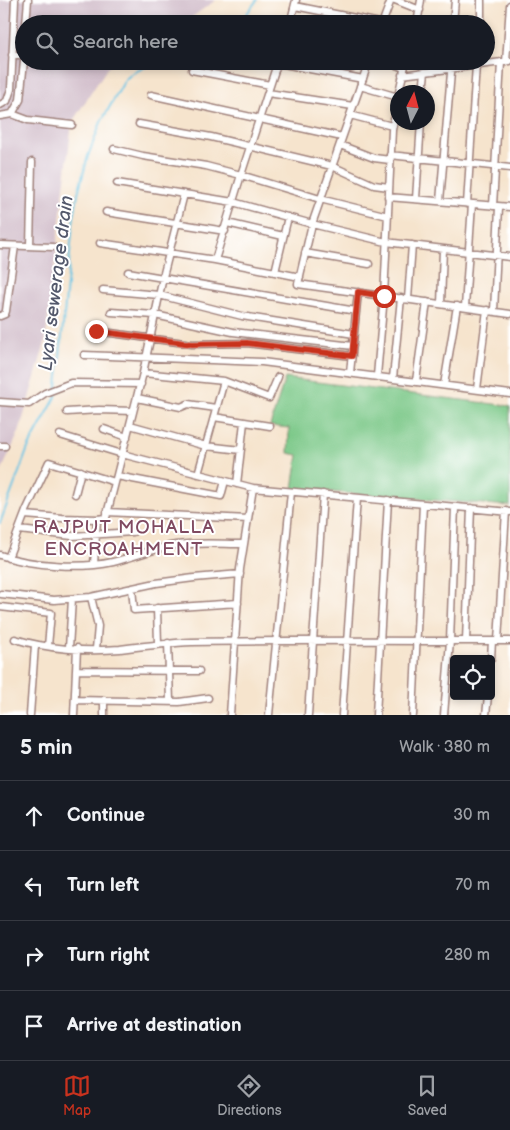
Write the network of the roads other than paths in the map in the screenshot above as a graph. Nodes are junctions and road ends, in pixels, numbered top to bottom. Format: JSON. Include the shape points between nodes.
{"nodes":[{"id":1,"x":15,"y":0,"type":"edge"},
{"id":2,"x":28,"y":0,"type":"edge"},
{"id":3,"x":391,"y":0,"type":"edge"},
{"id":4,"x":395,"y":0,"type":"edge"},
{"id":5,"x":422,"y":0,"type":"edge"},
{"id":6,"x":455,"y":0,"type":"edge"},
{"id":7,"x":481,"y":0,"type":"edge"},
{"id":8,"x":296,"y":1,"type":"edge"},
{"id":9,"x":510,"y":5,"type":"edge"},
{"id":10,"x":420,"y":10,"type":"junction"},
{"id":11,"x":27,"y":15,"type":"edge"},
{"id":12,"x":292,"y":15,"type":"edge"},
{"id":13,"x":351,"y":15,"type":"edge"},
{"id":14,"x":386,"y":15,"type":"edge"},
{"id":15,"x":419,"y":15,"type":"edge"},
{"id":16,"x":454,"y":15,"type":"edge"},
{"id":17,"x":481,"y":15,"type":"edge"},
{"id":18,"x":12,"y":54,"type":"junction"},
{"id":19,"x":15,"y":54,"type":"edge"},
{"id":20,"x":506,"y":62,"type":"edge"},
{"id":21,"x":23,"y":70,"type":"edge"},
{"id":22,"x":192,"y":70,"type":"dead end"},
{"id":23,"x":275,"y":70,"type":"edge"},
{"id":24,"x":312,"y":70,"type":"edge"},
{"id":25,"x":366,"y":70,"type":"edge"},
{"id":26,"x":404,"y":70,"type":"edge"},
{"id":27,"x":414,"y":70,"type":"edge"},
{"id":28,"x":432,"y":70,"type":"edge"},
{"id":29,"x":451,"y":70,"type":"edge"},
{"id":30,"x":478,"y":70,"type":"edge"},
{"id":31,"x":425,"y":72,"type":"junction"},
{"id":32,"x":362,"y":82,"type":"junction"},
{"id":33,"x":270,"y":85,"type":"junction"},
{"id":34,"x":400,"y":85,"type":"edge"},
{"id":35,"x":424,"y":85,"type":"edge"},
{"id":36,"x":268,"y":93,"type":"junction"},
{"id":37,"x":390,"y":94,"type":"edge"},
{"id":38,"x":151,"y":95,"type":"dead end"},
{"id":39,"x":0,"y":105,"type":"edge"},
{"id":40,"x":354,"y":106,"type":"junction"},
{"id":41,"x":12,"y":114,"type":"junction"},
{"id":42,"x":350,"y":115,"type":"junction"},
{"id":43,"x":0,"y":116,"type":"edge"},
{"id":44,"x":258,"y":119,"type":"junction"},
{"id":45,"x":139,"y":124,"type":"dead end"},
{"id":46,"x":72,"y":125,"type":"dead end"},
{"id":47,"x":390,"y":125,"type":"edge"},
{"id":48,"x":392,"y":130,"type":"edge"},
{"id":49,"x":421,"y":130,"type":"edge"},
{"id":50,"x":342,"y":137,"type":"junction"},
{"id":51,"x":340,"y":145,"type":"junction"},
{"id":52,"x":250,"y":146,"type":"junction"},
{"id":53,"x":114,"y":149,"type":"dead end"},
{"id":54,"x":390,"y":158,"type":"junction"},
{"id":55,"x":419,"y":158,"type":"junction"},
{"id":56,"x":444,"y":161,"type":"junction"},
{"id":57,"x":32,"y":162,"type":"dead end"},
{"id":58,"x":470,"y":163,"type":"junction"},
{"id":59,"x":332,"y":166,"type":"junction"},
{"id":60,"x":495,"y":166,"type":"junction"},
{"id":61,"x":510,"y":168,"type":"edge"},
{"id":62,"x":241,"y":175,"type":"junction"},
{"id":63,"x":117,"y":183,"type":"dead end"},
{"id":64,"x":389,"y":188,"type":"junction"},
{"id":65,"x":184,"y":194,"type":"junction"},
{"id":66,"x":388,"y":197,"type":"junction"},
{"id":67,"x":320,"y":199,"type":"junction"},
{"id":68,"x":416,"y":199,"type":"junction"},
{"id":69,"x":440,"y":201,"type":"junction"},
{"id":70,"x":233,"y":202,"type":"junction"},
{"id":71,"x":469,"y":204,"type":"junction"},
{"id":72,"x":496,"y":206,"type":"junction"},
{"id":73,"x":510,"y":207,"type":"edge"},
{"id":74,"x":106,"y":212,"type":"dead end"},
{"id":75,"x":388,"y":216,"type":"junction"},
{"id":76,"x":288,"y":218,"type":"junction"},
{"id":77,"x":177,"y":223,"type":"junction"},
{"id":78,"x":227,"y":223,"type":"junction"},
{"id":79,"x":312,"y":224,"type":"junction"},
{"id":80,"x":225,"y":231,"type":"junction"},
{"id":81,"x":283,"y":236,"type":"junction"},
{"id":82,"x":386,"y":242,"type":"junction"},
{"id":83,"x":100,"y":243,"type":"dead end"},
{"id":84,"x":0,"y":244,"type":"edge"},
{"id":85,"x":412,"y":245,"type":"junction"},
{"id":86,"x":15,"y":246,"type":"junction"},
{"id":87,"x":30,"y":246,"type":"junction"},
{"id":88,"x":53,"y":247,"type":"dead end"},
{"id":89,"x":444,"y":249,"type":"junction"},
{"id":90,"x":469,"y":252,"type":"junction"},
{"id":91,"x":168,"y":253,"type":"junction"},
{"id":92,"x":305,"y":253,"type":"junction"},
{"id":93,"x":497,"y":255,"type":"junction"},
{"id":94,"x":510,"y":257,"type":"edge"},
{"id":95,"x":215,"y":260,"type":"junction"},
{"id":96,"x":370,"y":264,"type":"dead end"},
{"id":97,"x":128,"y":272,"type":"dead end"},
{"id":98,"x":275,"y":272,"type":"junction"},
{"id":99,"x":163,"y":277,"type":"junction"},
{"id":100,"x":300,"y":277,"type":"junction"},
{"id":101,"x":103,"y":290,"type":"dead end"},
{"id":102,"x":358,"y":292,"type":"junction"},
{"id":103,"x":159,"y":295,"type":"junction"},
{"id":104,"x":384,"y":296,"type":"junction"},
{"id":105,"x":405,"y":299,"type":"junction"},
{"id":106,"x":427,"y":302,"type":"junction"},
{"id":107,"x":441,"y":304,"type":"junction"},
{"id":108,"x":456,"y":306,"type":"junction"},
{"id":109,"x":465,"y":307,"type":"junction"},
{"id":110,"x":356,"y":311,"type":"junction"},
{"id":111,"x":490,"y":311,"type":"junction"},
{"id":112,"x":110,"y":312,"type":"dead end"},
{"id":113,"x":510,"y":314,"type":"edge"},
{"id":114,"x":155,"y":315,"type":"junction"},
{"id":115,"x":0,"y":316,"type":"edge"},
{"id":116,"x":96,"y":331,"type":"dead end"},
{"id":117,"x":354,"y":334,"type":"junction"},
{"id":118,"x":150,"y":338,"type":"junction"},
{"id":119,"x":353,"y":346,"type":"junction"},
{"id":120,"x":84,"y":356,"type":"dead end"},
{"id":121,"x":352,"y":356,"type":"junction"},
{"id":122,"x":146,"y":357,"type":"junction"},
{"id":123,"x":350,"y":373,"type":"junction"},
{"id":124,"x":143,"y":374,"type":"junction"},
{"id":125,"x":377,"y":376,"type":"junction"},
{"id":126,"x":278,"y":377,"type":"dead end"},
{"id":127,"x":393,"y":378,"type":"junction"},
{"id":128,"x":416,"y":381,"type":"junction"},
{"id":129,"x":224,"y":382,"type":"junction"},
{"id":130,"x":141,"y":384,"type":"junction"},
{"id":131,"x":444,"y":385,"type":"junction"},
{"id":132,"x":477,"y":389,"type":"junction"},
{"id":133,"x":510,"y":394,"type":"edge"},
{"id":134,"x":137,"y":398,"type":"junction"},
{"id":135,"x":0,"y":402,"type":"edge"},
{"id":136,"x":216,"y":408,"type":"junction"},
{"id":137,"x":133,"y":411,"type":"junction"},
{"id":138,"x":67,"y":412,"type":"dead end"},
{"id":139,"x":214,"y":417,"type":"junction"},
{"id":140,"x":244,"y":422,"type":"junction"},
{"id":141,"x":130,"y":425,"type":"junction"},
{"id":142,"x":270,"y":426,"type":"dead end"},
{"id":143,"x":104,"y":429,"type":"dead end"},
{"id":144,"x":60,"y":435,"type":"dead end"},
{"id":145,"x":127,"y":437,"type":"junction"},
{"id":146,"x":206,"y":446,"type":"junction"},
{"id":147,"x":241,"y":450,"type":"junction"},
{"id":148,"x":122,"y":454,"type":"junction"},
{"id":149,"x":81,"y":471,"type":"junction"},
{"id":150,"x":198,"y":474,"type":"junction"},
{"id":151,"x":116,"y":479,"type":"junction"},
{"id":152,"x":225,"y":481,"type":"junction"},
{"id":153,"x":237,"y":484,"type":"junction"},
{"id":154,"x":253,"y":488,"type":"junction"},
{"id":155,"x":291,"y":492,"type":"junction"},
{"id":156,"x":75,"y":494,"type":"dead end"},
{"id":157,"x":323,"y":494,"type":"junction"},
{"id":158,"x":357,"y":498,"type":"junction"},
{"id":159,"x":388,"y":500,"type":"junction"},
{"id":160,"x":423,"y":504,"type":"junction"},
{"id":161,"x":455,"y":507,"type":"junction"},
{"id":162,"x":471,"y":508,"type":"junction"},
{"id":163,"x":508,"y":511,"type":"edge"},
{"id":164,"x":107,"y":512,"type":"junction"},
{"id":165,"x":25,"y":515,"type":"junction"},
{"id":166,"x":97,"y":519,"type":"junction"},
{"id":167,"x":248,"y":519,"type":"junction"},
{"id":168,"x":19,"y":530,"type":"junction"},
{"id":169,"x":133,"y":532,"type":"dead end"},
{"id":170,"x":95,"y":535,"type":"junction"},
{"id":171,"x":244,"y":544,"type":"junction"},
{"id":172,"x":0,"y":555,"type":"edge"},
{"id":173,"x":8,"y":558,"type":"junction"},
{"id":174,"x":94,"y":564,"type":"junction"},
{"id":175,"x":240,"y":574,"type":"junction"},
{"id":176,"x":132,"y":588,"type":"junction"},
{"id":177,"x":1,"y":594,"type":"edge"},
{"id":178,"x":91,"y":597,"type":"junction"},
{"id":179,"x":72,"y":599,"type":"junction"},
{"id":180,"x":238,"y":603,"type":"junction"},
{"id":181,"x":0,"y":607,"type":"edge"},
{"id":182,"x":157,"y":608,"type":"junction"},
{"id":183,"x":15,"y":639,"type":"dead end"},
{"id":184,"x":275,"y":641,"type":"junction"},
{"id":185,"x":312,"y":641,"type":"junction"},
{"id":186,"x":347,"y":641,"type":"junction"},
{"id":187,"x":380,"y":641,"type":"junction"},
{"id":188,"x":416,"y":641,"type":"junction"},
{"id":189,"x":450,"y":641,"type":"junction"},
{"id":190,"x":466,"y":641,"type":"junction"},
{"id":191,"x":495,"y":641,"type":"junction"},
{"id":192,"x":235,"y":642,"type":"junction"},
{"id":193,"x":510,"y":642,"type":"edge"},
{"id":194,"x":168,"y":643,"type":"junction"},
{"id":195,"x":158,"y":644,"type":"junction"},
{"id":196,"x":35,"y":645,"type":"junction"},
{"id":197,"x":48,"y":646,"type":"junction"},
{"id":198,"x":69,"y":648,"type":"junction"},
{"id":199,"x":77,"y":648,"type":"junction"},
{"id":200,"x":96,"y":649,"type":"junction"},
{"id":201,"x":451,"y":655,"type":"edge"},
{"id":202,"x":492,"y":655,"type":"edge"},
{"id":203,"x":76,"y":670,"type":"junction"},
{"id":204,"x":199,"y":671,"type":"dead end"},
{"id":205,"x":169,"y":672,"type":"junction"},
{"id":206,"x":450,"y":684,"type":"edge"},
{"id":207,"x":208,"y":698,"type":"dead end"},
{"id":208,"x":75,"y":700,"type":"junction"},
{"id":209,"x":104,"y":700,"type":"junction"},
{"id":210,"x":488,"y":700,"type":"edge"},
{"id":211,"x":170,"y":701,"type":"junction"},
{"id":212,"x":30,"y":715,"type":"edge"},
{"id":213,"x":74,"y":715,"type":"edge"},
{"id":214,"x":104,"y":715,"type":"edge"},
{"id":215,"x":230,"y":715,"type":"edge"},
{"id":216,"x":269,"y":715,"type":"edge"},
{"id":217,"x":308,"y":715,"type":"edge"},
{"id":218,"x":342,"y":715,"type":"edge"},
{"id":219,"x":376,"y":715,"type":"edge"},
{"id":220,"x":414,"y":715,"type":"edge"},
{"id":221,"x":444,"y":715,"type":"edge"},
{"id":222,"x":486,"y":715,"type":"edge"}],
"edges":[{"from":1,"to":18,"type":"street"},
{"from":2,"to":11,"type":"street"},
{"from":3,"to":14,"type":"street"},
{"from":4,"to":10,"type":"street"},
{"from":5,"to":10,"type":"street"},
{"from":6,"to":16,"type":"street"},
{"from":7,"to":17,"type":"street"},
{"from":8,"to":12,"type":"street"},
{"from":8,"to":13,"type":"street"},
{"from":9,"to":20,"type":"street"},
{"from":10,"to":15,"type":"street"},
{"from":18,"to":19,"type":"street"},
{"from":18,"to":39,"type":"street","via":[[10,96]]},
{"from":20,"to":60,"type":"street"},
{"from":21,"to":41,"type":"street","via":[[20,100]]},
{"from":22,"to":33,"type":"street"},
{"from":23,"to":33,"type":"street"},
{"from":24,"to":32,"type":"street"},
{"from":25,"to":32,"type":"street"},
{"from":26,"to":34,"type":"street"},
{"from":27,"to":31,"type":"street"},
{"from":28,"to":31,"type":"street"},
{"from":29,"to":56,"type":"street"},
{"from":30,"to":58,"type":"street"},
{"from":31,"to":35,"type":"street"},
{"from":32,"to":37,"type":"street"},
{"from":32,"to":40,"type":"street"},
{"from":33,"to":36,"type":"street"},
{"from":36,"to":40,"type":"street"},
{"from":36,"to":44,"type":"street"},
{"from":38,"to":44,"type":"street"},
{"from":40,"to":42,"type":"street"},
{"from":41,"to":43,"type":"street"},
{"from":41,"to":46,"type":"street","via":[[28,120]]},
{"from":42,"to":47,"type":"street"},
{"from":42,"to":50,"type":"street"},
{"from":44,"to":50,"type":"street"},
{"from":44,"to":52,"type":"street"},
{"from":45,"to":52,"type":"street"},
{"from":48,"to":54,"type":"street"},
{"from":49,"to":55,"type":"street"},
{"from":50,"to":51,"type":"street"},
{"from":51,"to":54,"type":"street","via":[[374,158]]},
{"from":51,"to":59,"type":"street"},
{"from":52,"to":59,"type":"street"},
{"from":52,"to":62,"type":"street"},
{"from":53,"to":62,"type":"street"},
{"from":54,"to":55,"type":"street"},
{"from":54,"to":64,"type":"street"},
{"from":55,"to":56,"type":"street"},
{"from":55,"to":68,"type":"street"},
{"from":56,"to":58,"type":"street"},
{"from":56,"to":69,"type":"street"},
{"from":57,"to":87,"type":"street"},
{"from":58,"to":60,"type":"street"},
{"from":58,"to":71,"type":"street"},
{"from":59,"to":64,"type":"street","via":[[374,185]]},
{"from":59,"to":67,"type":"street"},
{"from":60,"to":61,"type":"street"},
{"from":60,"to":72,"type":"street"},
{"from":62,"to":67,"type":"street"},
{"from":62,"to":70,"type":"street"},
{"from":63,"to":65,"type":"street"},
{"from":64,"to":66,"type":"street"},
{"from":65,"to":70,"type":"street"},
{"from":65,"to":77,"type":"street"},
{"from":66,"to":68,"type":"street"},
{"from":66,"to":75,"type":"street"},
{"from":67,"to":75,"type":"street"},
{"from":67,"to":79,"type":"street"},
{"from":68,"to":69,"type":"street"},
{"from":69,"to":71,"type":"street"},
{"from":70,"to":76,"type":"street"},
{"from":70,"to":78,"type":"street"},
{"from":71,"to":72,"type":"street"},
{"from":71,"to":90,"type":"street"},
{"from":72,"to":73,"type":"street"},
{"from":72,"to":93,"type":"street"},
{"from":74,"to":77,"type":"street"},
{"from":75,"to":82,"type":"street"},
{"from":76,"to":79,"type":"street"},
{"from":76,"to":81,"type":"street"},
{"from":77,"to":80,"type":"street"},
{"from":77,"to":91,"type":"street"},
{"from":78,"to":80,"type":"street"},
{"from":78,"to":81,"type":"street"},
{"from":79,"to":82,"type":"street"},
{"from":79,"to":92,"type":"street"},
{"from":80,"to":95,"type":"street"},
{"from":81,"to":98,"type":"street"},
{"from":82,"to":85,"type":"street"},
{"from":82,"to":104,"type":"street"},
{"from":83,"to":91,"type":"street"},
{"from":84,"to":86,"type":"street"},
{"from":85,"to":89,"type":"street"},
{"from":85,"to":105,"type":"street"},
{"from":86,"to":87,"type":"street"},
{"from":86,"to":115,"type":"street","via":[[6,311]]},
{"from":87,"to":88,"type":"street"},
{"from":89,"to":90,"type":"street"},
{"from":89,"to":107,"type":"street"},
{"from":90,"to":93,"type":"street"},
{"from":90,"to":109,"type":"street"},
{"from":91,"to":95,"type":"street"},
{"from":91,"to":99,"type":"street"},
{"from":92,"to":96,"type":"street"},
{"from":92,"to":100,"type":"street"},
{"from":93,"to":94,"type":"street"},
{"from":93,"to":111,"type":"street"},
{"from":95,"to":98,"type":"street"},
{"from":97,"to":99,"type":"street"},
{"from":98,"to":100,"type":"street"},
{"from":99,"to":103,"type":"street"},
{"from":99,"to":110,"type":"street"},
{"from":100,"to":102,"type":"street","via":[[298,284]]},
{"from":101,"to":103,"type":"street"},
{"from":102,"to":104,"type":"street"},
{"from":102,"to":110,"type":"street"},
{"from":103,"to":114,"type":"street"},
{"from":103,"to":117,"type":"street","via":[[242,316]]},
{"from":104,"to":105,"type":"street"},
{"from":104,"to":125,"type":"street"},
{"from":105,"to":106,"type":"street"},
{"from":105,"to":127,"type":"street"},
{"from":106,"to":107,"type":"street"},
{"from":106,"to":128,"type":"street"},
{"from":107,"to":108,"type":"street"},
{"from":108,"to":109,"type":"street"},
{"from":108,"to":131,"type":"street"},
{"from":109,"to":111,"type":"street"},
{"from":110,"to":117,"type":"street"},
{"from":111,"to":113,"type":"street"},
{"from":111,"to":132,"type":"street"},
{"from":112,"to":114,"type":"street"},
{"from":114,"to":118,"type":"street"},
{"from":114,"to":119,"type":"street","via":[[233,332]]},
{"from":116,"to":118,"type":"street"},
{"from":117,"to":119,"type":"street"},
{"from":118,"to":121,"type":"street","via":[[192,344],[247,343]]},
{"from":118,"to":122,"type":"street"},
{"from":119,"to":121,"type":"street"},
{"from":120,"to":122,"type":"street"},
{"from":121,"to":123,"type":"street"},
{"from":122,"to":123,"type":"street","via":[[262,362]]},
{"from":122,"to":124,"type":"street"},
{"from":123,"to":125,"type":"street"},
{"from":124,"to":129,"type":"street"},
{"from":124,"to":130,"type":"street"},
{"from":125,"to":127,"type":"street"},
{"from":126,"to":129,"type":"street","via":[[269,398]]},
{"from":127,"to":128,"type":"street"},
{"from":128,"to":131,"type":"street"},
{"from":129,"to":136,"type":"street"},
{"from":130,"to":134,"type":"street"},
{"from":130,"to":135,"type":"street","via":[[71,383],[45,393],[30,404]]},
{"from":131,"to":132,"type":"street"},
{"from":132,"to":133,"type":"street"},
{"from":134,"to":136,"type":"street","via":[[181,407],[188,404]]},
{"from":134,"to":137,"type":"street"},
{"from":136,"to":139,"type":"street"},
{"from":137,"to":138,"type":"street"},
{"from":137,"to":141,"type":"street"},
{"from":139,"to":140,"type":"street"},
{"from":139,"to":146,"type":"street"},
{"from":140,"to":142,"type":"street"},
{"from":140,"to":147,"type":"street"},
{"from":141,"to":145,"type":"street"},
{"from":141,"to":146,"type":"street"},
{"from":143,"to":145,"type":"street"},
{"from":144,"to":148,"type":"street"},
{"from":145,"to":148,"type":"street"},
{"from":146,"to":147,"type":"street"},
{"from":146,"to":150,"type":"street"},
{"from":147,"to":153,"type":"street"},
{"from":148,"to":150,"type":"street"},
{"from":148,"to":151,"type":"street"},
{"from":149,"to":151,"type":"street"},
{"from":149,"to":156,"type":"street"},
{"from":149,"to":165,"type":"street","via":[[49,462]]},
{"from":150,"to":152,"type":"street"},
{"from":151,"to":152,"type":"street","via":[[221,496]]},
{"from":151,"to":164,"type":"street"},
{"from":152,"to":153,"type":"street"},
{"from":153,"to":154,"type":"street"},
{"from":154,"to":155,"type":"street"},
{"from":154,"to":167,"type":"street"},
{"from":155,"to":157,"type":"street"},
{"from":155,"to":184,"type":"street"},
{"from":157,"to":158,"type":"street"},
{"from":157,"to":185,"type":"street"},
{"from":158,"to":159,"type":"street"},
{"from":158,"to":186,"type":"street"},
{"from":159,"to":160,"type":"street"},
{"from":159,"to":187,"type":"street"},
{"from":160,"to":161,"type":"street"},
{"from":160,"to":188,"type":"street"},
{"from":161,"to":162,"type":"street"},
{"from":161,"to":189,"type":"street"},
{"from":162,"to":163,"type":"street"},
{"from":162,"to":190,"type":"street"},
{"from":163,"to":191,"type":"street"},
{"from":164,"to":166,"type":"street","via":[[105,519]]},
{"from":164,"to":167,"type":"street"},
{"from":165,"to":166,"type":"street"},
{"from":165,"to":168,"type":"street"},
{"from":166,"to":170,"type":"street"},
{"from":167,"to":171,"type":"street"},
{"from":168,"to":170,"type":"street","via":[[72,536]]},
{"from":168,"to":173,"type":"street"},
{"from":169,"to":170,"type":"street"},
{"from":170,"to":174,"type":"street"},
{"from":171,"to":174,"type":"street","via":[[176,545]]},
{"from":171,"to":175,"type":"street"},
{"from":172,"to":173,"type":"street"},
{"from":173,"to":174,"type":"street","via":[[51,565]]},
{"from":175,"to":176,"type":"street"},
{"from":175,"to":180,"type":"street"},
{"from":176,"to":178,"type":"street"},
{"from":176,"to":182,"type":"street","via":[[134,610]]},
{"from":177,"to":179,"type":"street"},
{"from":178,"to":179,"type":"street"},
{"from":178,"to":200,"type":"street","via":[[98,626]]},
{"from":179,"to":198,"type":"street"},
{"from":180,"to":182,"type":"street"},
{"from":180,"to":192,"type":"street"},
{"from":181,"to":197,"type":"street","via":[[51,613]]},
{"from":182,"to":195,"type":"street"},
{"from":183,"to":196,"type":"street"},
{"from":184,"to":185,"type":"street"},
{"from":184,"to":192,"type":"street"},
{"from":184,"to":216,"type":"street"},
{"from":185,"to":186,"type":"street"},
{"from":185,"to":217,"type":"street"},
{"from":186,"to":187,"type":"street"},
{"from":186,"to":218,"type":"street"},
{"from":187,"to":188,"type":"street"},
{"from":187,"to":219,"type":"street"},
{"from":188,"to":189,"type":"street"},
{"from":188,"to":220,"type":"street"},
{"from":189,"to":190,"type":"street"},
{"from":189,"to":201,"type":"street"},
{"from":190,"to":191,"type":"street"},
{"from":191,"to":193,"type":"street"},
{"from":191,"to":202,"type":"street"},
{"from":192,"to":194,"type":"street"},
{"from":192,"to":215,"type":"street"},
{"from":194,"to":195,"type":"street"},
{"from":194,"to":205,"type":"street"},
{"from":195,"to":200,"type":"street"},
{"from":196,"to":197,"type":"street"},
{"from":196,"to":212,"type":"street"},
{"from":197,"to":198,"type":"street"},
{"from":198,"to":199,"type":"street"},
{"from":199,"to":200,"type":"street"},
{"from":199,"to":203,"type":"street"},
{"from":203,"to":205,"type":"street"},
{"from":203,"to":208,"type":"street"},
{"from":204,"to":205,"type":"street"},
{"from":205,"to":211,"type":"street"},
{"from":206,"to":221,"type":"street"},
{"from":207,"to":211,"type":"street"},
{"from":208,"to":209,"type":"street"},
{"from":208,"to":213,"type":"street"},
{"from":209,"to":211,"type":"street"},
{"from":209,"to":214,"type":"street"},
{"from":210,"to":222,"type":"street"}]}
